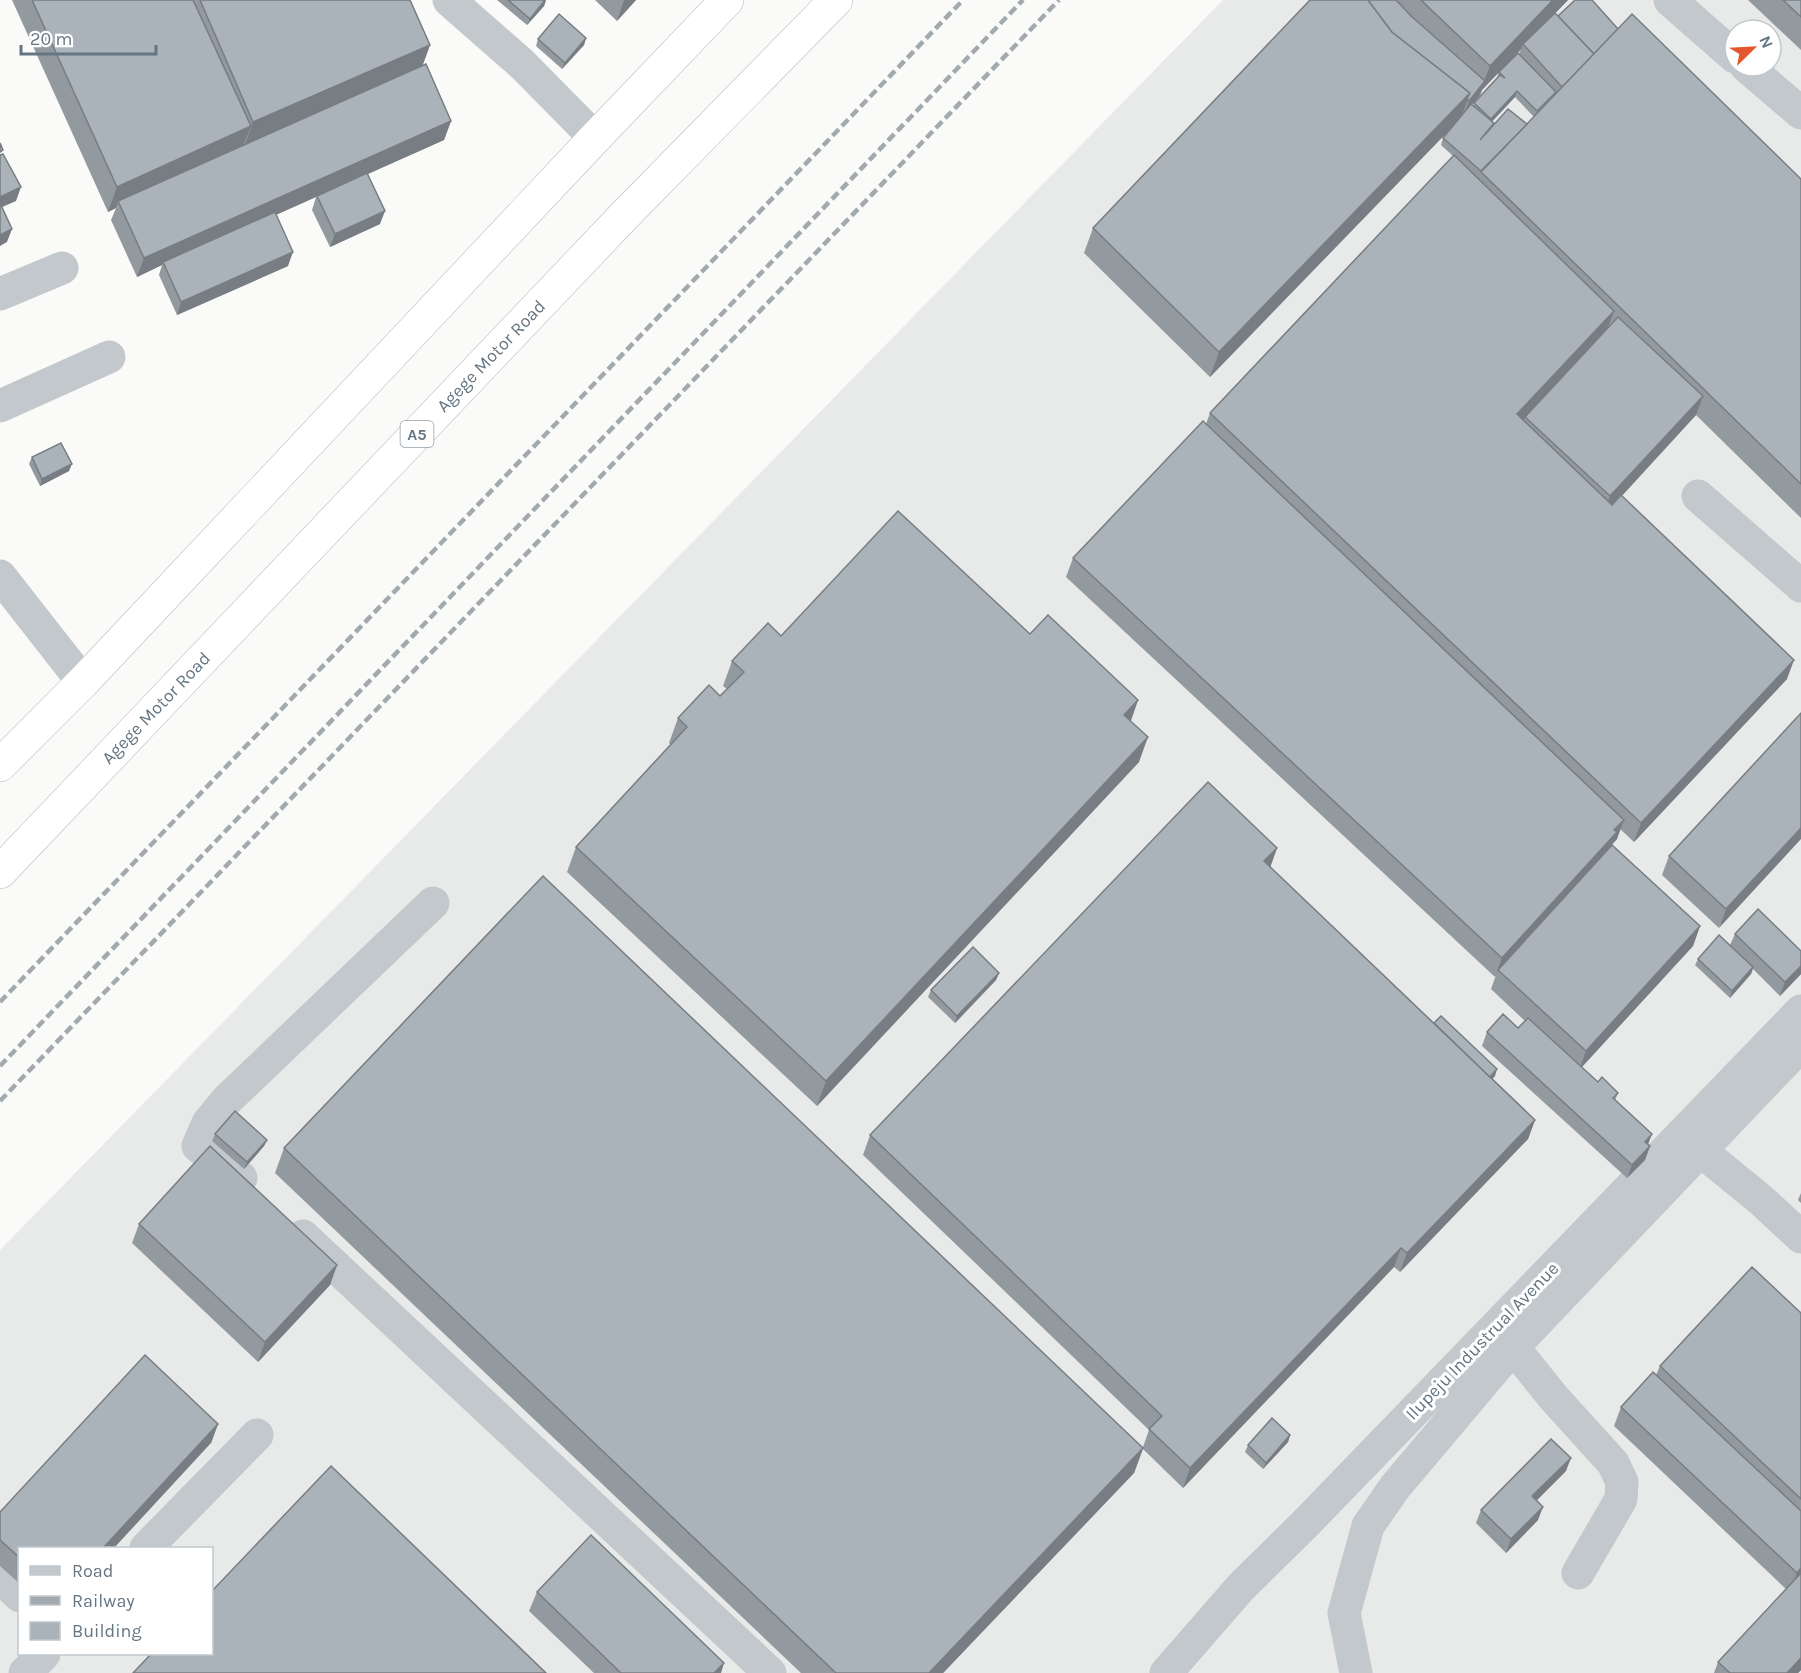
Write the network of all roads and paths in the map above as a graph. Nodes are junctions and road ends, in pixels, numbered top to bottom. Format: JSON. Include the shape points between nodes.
{"nodes":[{"id":1,"x":449,"y":0,"type":"edge"},
{"id":2,"x":727,"y":0,"type":"edge"},
{"id":3,"x":836,"y":0,"type":"edge"},
{"id":4,"x":1670,"y":0,"type":"edge"},
{"id":5,"x":1723,"y":46,"type":"edge"},
{"id":6,"x":1760,"y":78,"type":"edge"},
{"id":7,"x":1801,"y":113,"type":"edge"},
{"id":8,"x":595,"y":138,"type":"junction"},
{"id":9,"x":62,"y":268,"type":"dead end"},
{"id":10,"x":0,"y":294,"type":"edge"},
{"id":11,"x":108,"y":357,"type":"dead end"},
{"id":12,"x":0,"y":405,"type":"edge"},
{"id":13,"x":1698,"y":496,"type":"dead end"},
{"id":14,"x":0,"y":576,"type":"edge"},
{"id":15,"x":1801,"y":586,"type":"edge"},
{"id":16,"x":83,"y":682,"type":"junction"},
{"id":17,"x":0,"y":765,"type":"edge"},
{"id":18,"x":0,"y":872,"type":"edge"},
{"id":19,"x":434,"y":903,"type":"dead end"},
{"id":20,"x":1801,"y":1011,"type":"edge"},
{"id":21,"x":1801,"y":1045,"type":"edge"},
{"id":22,"x":1701,"y":1151,"type":"junction"},
{"id":23,"x":260,"y":1195,"type":"edge"},
{"id":24,"x":286,"y":1220,"type":"edge"},
{"id":25,"x":1801,"y":1237,"type":"edge"},
{"id":26,"x":1513,"y":1347,"type":"junction"},
{"id":27,"x":257,"y":1435,"type":"dead end"},
{"id":28,"x":147,"y":1547,"type":"edge"},
{"id":29,"x":1578,"y":1573,"type":"dead end"},
{"id":30,"x":0,"y":1577,"type":"edge"},
{"id":31,"x":18,"y":1594,"type":"edge"},
{"id":32,"x":42,"y":1655,"type":"edge"},
{"id":33,"x":0,"y":1669,"type":"edge"},
{"id":34,"x":4,"y":1673,"type":"edge"},
{"id":35,"x":25,"y":1673,"type":"edge"},
{"id":36,"x":770,"y":1673,"type":"edge"},
{"id":37,"x":1166,"y":1673,"type":"edge"},
{"id":38,"x":1356,"y":1673,"type":"edge"}],
"edges":[{"from":1,"to":8,"type":"street","via":[[522,64]]},
{"from":2,"to":8,"type":"highway"},
{"from":3,"to":18,"type":"highway","name":"Agege Motor Road","number":"A5","via":[[622,218]]},
{"from":4,"to":5,"type":"street"},
{"from":6,"to":7,"type":"street"},
{"from":8,"to":16,"type":"highway"},
{"from":9,"to":10,"type":"street"},
{"from":11,"to":12,"type":"street"},
{"from":13,"to":15,"type":"street"},
{"from":14,"to":16,"type":"street"},
{"from":16,"to":17,"type":"highway"},
{"from":19,"to":23,"type":"street","via":[[227,1100],[208,1123],[198,1146]]},
{"from":20,"to":37,"type":"street","name":"Ilupeju Industrual Avenue","via":[[1241,1587]]},
{"from":21,"to":22,"type":"street","name":"Ilupeju Industrual Avenue"},
{"from":22,"to":25,"type":"street"},
{"from":22,"to":26,"type":"street","name":"Ilupeju Industrual Avenue"},
{"from":24,"to":36,"type":"street"},
{"from":26,"to":29,"type":"street","via":[[1613,1463],[1622,1482],[1621,1499]]},
{"from":26,"to":38,"type":"street","name":"Ilupeju Industrual Avenue","via":[[1395,1486],[1368,1526],[1344,1613]]},
{"from":27,"to":28,"type":"street"},
{"from":30,"to":31,"type":"street"},
{"from":32,"to":35,"type":"street"},
{"from":33,"to":34,"type":"street"}]}
